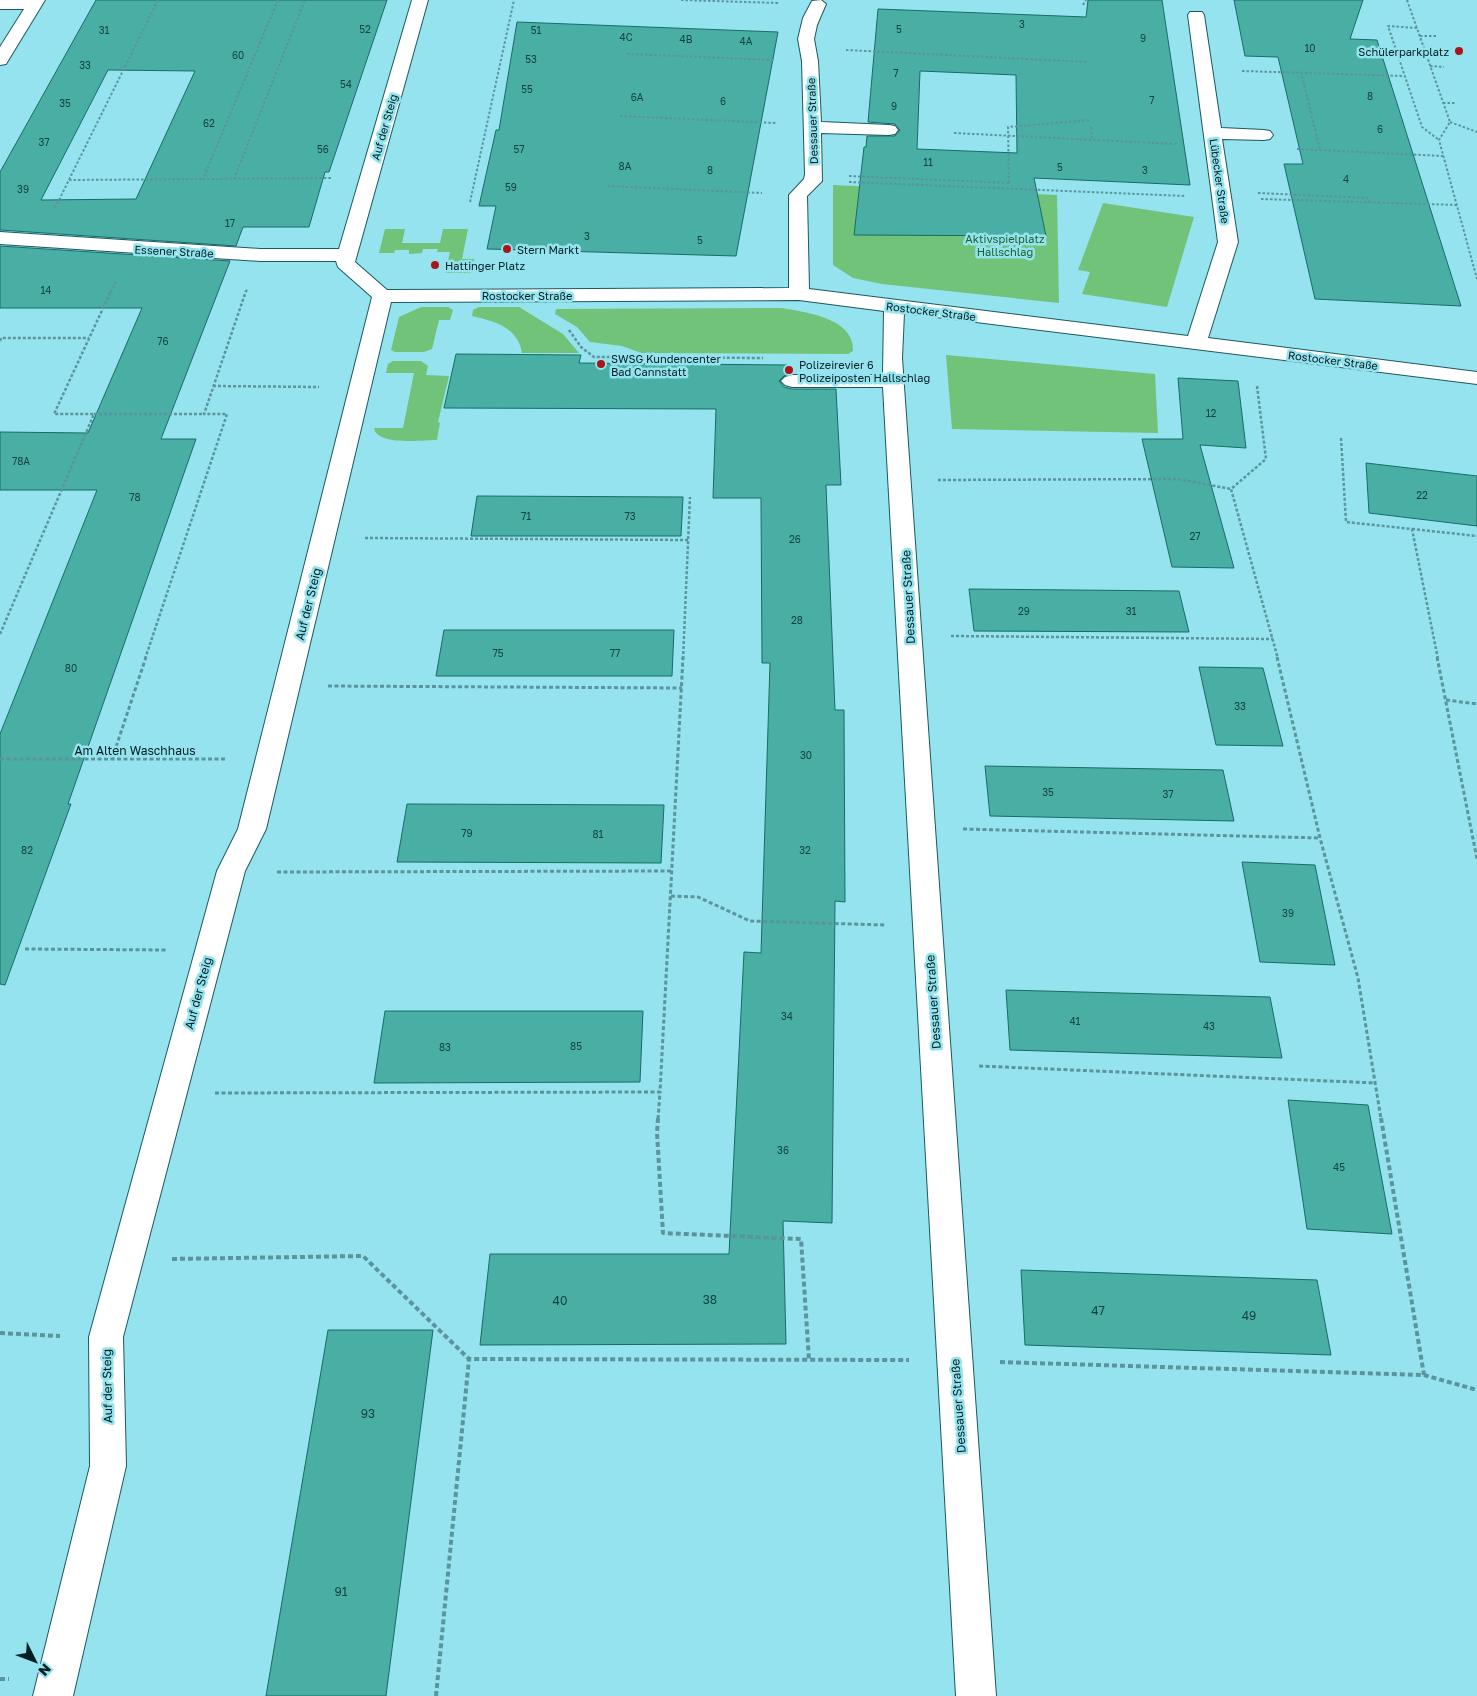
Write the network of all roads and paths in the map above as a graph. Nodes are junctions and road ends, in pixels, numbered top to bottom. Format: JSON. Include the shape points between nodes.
{"nodes":[{"id":1,"x":158,"y":0,"type":"edge"},
{"id":2,"x":278,"y":0,"type":"edge"},
{"id":3,"x":305,"y":0,"type":"edge"},
{"id":4,"x":420,"y":0,"type":"edge"},
{"id":5,"x":514,"y":0,"type":"edge"},
{"id":6,"x":681,"y":0,"type":"edge"},
{"id":7,"x":1086,"y":0,"type":"edge"},
{"id":8,"x":1407,"y":0,"type":"edge"},
{"id":9,"x":36,"y":2,"type":"edge"},
{"id":10,"x":0,"y":4,"type":"edge"},
{"id":11,"x":818,"y":4,"type":"joint"},
{"id":12,"x":1083,"y":5,"type":"dead end"},
{"id":13,"x":1196,"y":15,"type":"dead end"},
{"id":14,"x":1417,"y":28,"type":"junction"},
{"id":15,"x":1420,"y":36,"type":"junction"},
{"id":16,"x":1436,"y":36,"type":"dead end"},
{"id":17,"x":875,"y":52,"type":"dead end"},
{"id":18,"x":628,"y":54,"type":"dead end"},
{"id":19,"x":0,"y":60,"type":"edge"},
{"id":20,"x":810,"y":61,"type":"junction"},
{"id":21,"x":1087,"y":62,"type":"dead end"},
{"id":22,"x":1430,"y":66,"type":"junction"},
{"id":23,"x":1444,"y":66,"type":"dead end"},
{"id":24,"x":1250,"y":72,"type":"dead end"},
{"id":25,"x":1301,"y":72,"type":"junction"},
{"id":26,"x":1404,"y":76,"type":"junction"},
{"id":27,"x":1443,"y":103,"type":"junction"},
{"id":28,"x":1456,"y":103,"type":"dead end"},
{"id":29,"x":620,"y":116,"type":"dead end"},
{"id":30,"x":1090,"y":120,"type":"dead end"},
{"id":31,"x":1450,"y":122,"type":"junction"},
{"id":32,"x":812,"y":126,"type":"junction"},
{"id":33,"x":1091,"y":127,"type":"dead end"},
{"id":34,"x":889,"y":130,"type":"dead end"},
{"id":35,"x":1477,"y":132,"type":"edge"},
{"id":36,"x":954,"y":134,"type":"dead end"},
{"id":37,"x":1264,"y":135,"type":"dead end"},
{"id":38,"x":1008,"y":136,"type":"junction"},
{"id":39,"x":1214,"y":139,"type":"junction"},
{"id":40,"x":1092,"y":140,"type":"junction"},
{"id":41,"x":1439,"y":140,"type":"junction"},
{"id":42,"x":1290,"y":149,"type":"dead end"},
{"id":43,"x":1320,"y":150,"type":"junction"},
{"id":44,"x":1443,"y":156,"type":"junction"},
{"id":45,"x":858,"y":176,"type":"dead end"},
{"id":46,"x":334,"y":178,"type":"dead end"},
{"id":47,"x":203,"y":179,"type":"junction"},
{"id":48,"x":234,"y":179,"type":"junction"},
{"id":49,"x":69,"y":180,"type":"junction"},
{"id":50,"x":813,"y":181,"type":"junction"},
{"id":51,"x":1009,"y":183,"type":"junction"},
{"id":52,"x":608,"y":186,"type":"dead end"},
{"id":53,"x":1009,"y":188,"type":"junction"},
{"id":54,"x":1271,"y":194,"type":"dead end"},
{"id":55,"x":798,"y":195,"type":"junction"},
{"id":56,"x":1222,"y":198,"type":"junction"},
{"id":57,"x":470,"y":202,"type":"dead end"},
{"id":58,"x":1370,"y":204,"type":"junction"},
{"id":59,"x":1456,"y":205,"type":"junction"},
{"id":60,"x":0,"y":238,"type":"edge"},
{"id":61,"x":39,"y":241,"type":"junction"},
{"id":62,"x":131,"y":248,"type":"junction"},
{"id":63,"x":260,"y":255,"type":"junction"},
{"id":64,"x":348,"y":255,"type":"junction"},
{"id":65,"x":1477,"y":279,"type":"edge"},
{"id":66,"x":799,"y":294,"type":"junction"},
{"id":67,"x":382,"y":296,"type":"junction"},
{"id":68,"x":894,"y":307,"type":"junction"},
{"id":69,"x":89,"y":338,"type":"junction"},
{"id":70,"x":0,"y":341,"type":"edge"},
{"id":71,"x":1196,"y":343,"type":"junction"},
{"id":72,"x":582,"y":346,"type":"dead end"},
{"id":73,"x":1253,"y":350,"type":"junction"},
{"id":74,"x":769,"y":358,"type":"dead end"},
{"id":75,"x":1477,"y":378,"type":"edge"},
{"id":76,"x":792,"y":381,"type":"dead end"},
{"id":77,"x":894,"y":381,"type":"junction"},
{"id":78,"x":213,"y":386,"type":"junction"},
{"id":79,"x":360,"y":388,"type":"junction"},
{"id":80,"x":94,"y":414,"type":"junction"},
{"id":81,"x":204,"y":414,"type":"junction"},
{"id":82,"x":1341,"y":438,"type":"dead end"},
{"id":83,"x":901,"y":481,"type":"junction"},
{"id":84,"x":1231,"y":489,"type":"junction"},
{"id":85,"x":690,"y":497,"type":"dead end"},
{"id":86,"x":1412,"y":529,"type":"junction"},
{"id":87,"x":1477,"y":536,"type":"edge"},
{"id":88,"x":324,"y":538,"type":"junction"},
{"id":89,"x":689,"y":540,"type":"junction"},
{"id":90,"x":0,"y":634,"type":"edge"},
{"id":91,"x":910,"y":636,"type":"junction"},
{"id":92,"x":1273,"y":639,"type":"junction"},
{"id":93,"x":287,"y":686,"type":"junction"},
{"id":94,"x":682,"y":688,"type":"junction"},
{"id":95,"x":1446,"y":700,"type":"junction"},
{"id":96,"x":1477,"y":704,"type":"edge"},
{"id":97,"x":270,"y":758,"type":"junction"},
{"id":98,"x":0,"y":759,"type":"edge"},
{"id":99,"x":112,"y":759,"type":"junction"},
{"id":100,"x":922,"y":828,"type":"junction"},
{"id":101,"x":1320,"y":838,"type":"junction"},
{"id":102,"x":1477,"y":859,"type":"edge"},
{"id":103,"x":231,"y":871,"type":"junction"},
{"id":104,"x":673,"y":871,"type":"junction"},
{"id":105,"x":671,"y":896,"type":"junction"},
{"id":106,"x":928,"y":926,"type":"junction"},
{"id":107,"x":26,"y":949,"type":"dead end"},
{"id":108,"x":210,"y":950,"type":"junction"},
{"id":109,"x":937,"y":1064,"type":"junction"},
{"id":110,"x":1376,"y":1083,"type":"junction"},
{"id":111,"x":172,"y":1092,"type":"junction"},
{"id":112,"x":660,"y":1092,"type":"junction"},
{"id":113,"x":127,"y":1259,"type":"junction"},
{"id":114,"x":0,"y":1334,"type":"edge"},
{"id":115,"x":106,"y":1337,"type":"junction"},
{"id":116,"x":469,"y":1359,"type":"junction"},
{"id":117,"x":809,"y":1360,"type":"junction"},
{"id":118,"x":955,"y":1360,"type":"junction"},
{"id":119,"x":1424,"y":1375,"type":"junction"},
{"id":120,"x":1477,"y":1390,"type":"edge"},
{"id":121,"x":53,"y":1696,"type":"edge"},
{"id":122,"x":436,"y":1696,"type":"edge"},
{"id":123,"x":976,"y":1696,"type":"edge"}],
"edges":[{"from":1,"to":49,"type":"path"},
{"from":2,"to":47,"type":"path"},
{"from":3,"to":48,"type":"path"},
{"from":4,"to":64,"type":"street","name":"Auf der Steig"},
{"from":5,"to":57,"type":"path"},
{"from":6,"to":11,"type":"path"},
{"from":7,"to":12,"type":"path"},
{"from":8,"to":14,"type":"path"},
{"from":9,"to":10,"type":"street"},
{"from":9,"to":19,"type":"street"},
{"from":11,"to":20,"type":"street","name":"Dessauer Straße","via":[[808,22],[805,48]]},
{"from":13,"to":39,"type":"street","name":"Lübecker Straße"},
{"from":14,"to":15,"type":"path"},
{"from":14,"to":26,"type":"path","via":[[1388,26]]},
{"from":15,"to":16,"type":"path"},
{"from":15,"to":22,"type":"path"},
{"from":17,"to":21,"type":"path"},
{"from":18,"to":20,"type":"path"},
{"from":20,"to":32,"type":"street","name":"Dessauer Straße"},
{"from":22,"to":23,"type":"path"},
{"from":22,"to":27,"type":"path"},
{"from":24,"to":25,"type":"path"},
{"from":25,"to":26,"type":"path"},
{"from":25,"to":43,"type":"path"},
{"from":26,"to":41,"type":"path","via":[[1422,127]]},
{"from":27,"to":28,"type":"path"},
{"from":27,"to":31,"type":"path"},
{"from":29,"to":32,"type":"path"},
{"from":30,"to":38,"type":"path","via":[[1008,127]]},
{"from":31,"to":35,"type":"path"},
{"from":31,"to":41,"type":"path"},
{"from":32,"to":34,"type":"street"},
{"from":32,"to":50,"type":"street","name":"Dessauer Straße"},
{"from":33,"to":40,"type":"path"},
{"from":36,"to":38,"type":"path"},
{"from":37,"to":39,"type":"street"},
{"from":38,"to":40,"type":"path"},
{"from":38,"to":51,"type":"path"},
{"from":39,"to":40,"type":"path"},
{"from":39,"to":56,"type":"street","name":"Lübecker Straße"},
{"from":41,"to":44,"type":"path"},
{"from":42,"to":43,"type":"path"},
{"from":43,"to":44,"type":"path"},
{"from":44,"to":59,"type":"path"},
{"from":45,"to":51,"type":"path"},
{"from":46,"to":48,"type":"path"},
{"from":47,"to":48,"type":"path"},
{"from":47,"to":49,"type":"path"},
{"from":49,"to":61,"type":"path"},
{"from":50,"to":53,"type":"path"},
{"from":50,"to":55,"type":"street","name":"Dessauer Straße"},
{"from":51,"to":53,"type":"path"},
{"from":52,"to":55,"type":"path"},
{"from":53,"to":56,"type":"path"},
{"from":54,"to":58,"type":"path","via":[[1368,198]]},
{"from":55,"to":66,"type":"street"},
{"from":56,"to":58,"type":"path"},
{"from":56,"to":71,"type":"street","name":"Lübecker Straße","via":[[1228,242]]},
{"from":58,"to":59,"type":"path"},
{"from":59,"to":65,"type":"path"},
{"from":60,"to":61,"type":"street","name":"Essener Straße"},
{"from":61,"to":62,"type":"street","name":"Essener Straße"},
{"from":62,"to":63,"type":"street","name":"Essener Straße"},
{"from":62,"to":69,"type":"path"},
{"from":63,"to":64,"type":"street","name":"Essener Straße"},
{"from":63,"to":78,"type":"path"},
{"from":64,"to":67,"type":"street","via":[[345,263]]},
{"from":66,"to":67,"type":"street","name":"Rostocker Straße"},
{"from":66,"to":68,"type":"street","name":"Rostocker Straße"},
{"from":67,"to":79,"type":"street","name":"Auf der Steig"},
{"from":68,"to":71,"type":"street","name":"Rostocker Straße"},
{"from":68,"to":77,"type":"street","name":"Dessauer Straße"},
{"from":69,"to":70,"type":"path","via":[[2,338]]},
{"from":69,"to":80,"type":"path","via":[[54,414]]},
{"from":71,"to":73,"type":"street","name":"Rostocker Straße"},
{"from":72,"to":74,"type":"path","via":[[594,357]]},
{"from":73,"to":75,"type":"street","name":"Rostocker Straße"},
{"from":73,"to":84,"type":"path","via":[[1266,459]]},
{"from":76,"to":77,"type":"street"},
{"from":77,"to":83,"type":"street","name":"Dessauer Straße"},
{"from":78,"to":79,"type":"path"},
{"from":78,"to":81,"type":"path"},
{"from":79,"to":88,"type":"street","name":"Auf der Steig"},
{"from":80,"to":81,"type":"path"},
{"from":80,"to":90,"type":"path"},
{"from":81,"to":99,"type":"path","via":[[227,414]]},
{"from":82,"to":86,"type":"path","via":[[1346,522]]},
{"from":83,"to":84,"type":"path","via":[[1178,478]]},
{"from":83,"to":91,"type":"street","name":"Dessauer Straße"},
{"from":84,"to":92,"type":"path"},
{"from":85,"to":89,"type":"path"},
{"from":86,"to":87,"type":"path"},
{"from":86,"to":95,"type":"path"},
{"from":88,"to":89,"type":"path"},
{"from":88,"to":93,"type":"street","name":"Auf der Steig"},
{"from":89,"to":94,"type":"path"},
{"from":91,"to":92,"type":"path"},
{"from":91,"to":100,"type":"street","name":"Dessauer Straße"},
{"from":92,"to":101,"type":"path"},
{"from":93,"to":94,"type":"path"},
{"from":93,"to":97,"type":"street","name":"Auf der Steig"},
{"from":94,"to":104,"type":"path"},
{"from":95,"to":96,"type":"path"},
{"from":95,"to":102,"type":"path"},
{"from":97,"to":99,"type":"path","name":"Am Alten Waschhaus"},
{"from":97,"to":103,"type":"street","name":"Auf der Steig","via":[[252,829]]},
{"from":98,"to":99,"type":"path","name":"Am Alten Waschhaus"},
{"from":100,"to":101,"type":"path"},
{"from":100,"to":106,"type":"street","name":"Dessauer Straße"},
{"from":101,"to":110,"type":"path","via":[[1358,978]]},
{"from":103,"to":104,"type":"path"},
{"from":103,"to":108,"type":"street","name":"Auf der Steig"},
{"from":104,"to":105,"type":"path"},
{"from":105,"to":106,"type":"path","via":[[698,897],[750,921]]},
{"from":105,"to":112,"type":"path"},
{"from":106,"to":109,"type":"street","name":"Dessauer Straße"},
{"from":107,"to":108,"type":"path"},
{"from":108,"to":111,"type":"street","name":"Auf der Steig"},
{"from":109,"to":110,"type":"path"},
{"from":109,"to":118,"type":"street","name":"Dessauer Straße"},
{"from":110,"to":119,"type":"path"},
{"from":111,"to":112,"type":"path"},
{"from":111,"to":113,"type":"street","name":"Auf der Steig"},
{"from":112,"to":117,"type":"path","via":[[658,1133],[663,1233],[801,1239]]},
{"from":113,"to":115,"type":"street","name":"Auf der Steig"},
{"from":113,"to":116,"type":"path","via":[[364,1256]]},
{"from":114,"to":115,"type":"path"},
{"from":115,"to":121,"type":"street","name":"Auf der Steig","via":[[108,1466]]},
{"from":116,"to":117,"type":"path"},
{"from":116,"to":122,"type":"path"},
{"from":117,"to":118,"type":"path"},
{"from":118,"to":119,"type":"path"},
{"from":118,"to":123,"type":"street","name":"Dessauer Straße"},
{"from":119,"to":120,"type":"path"}]}
